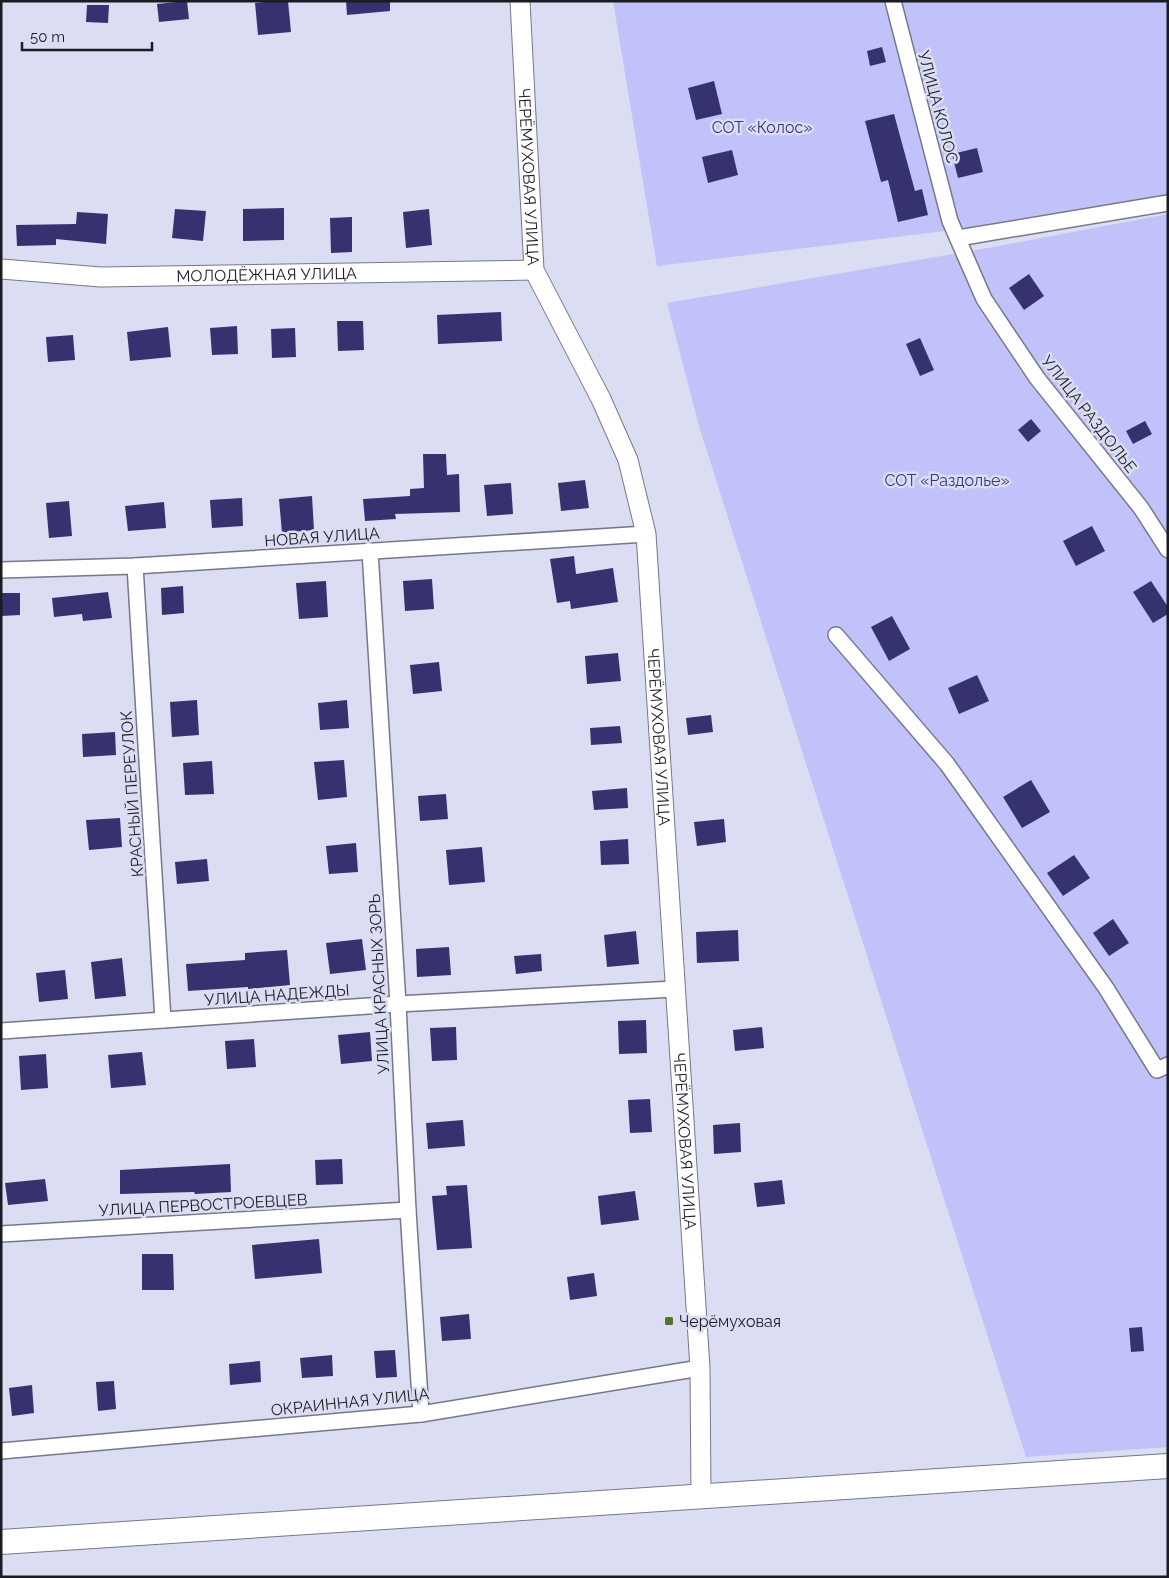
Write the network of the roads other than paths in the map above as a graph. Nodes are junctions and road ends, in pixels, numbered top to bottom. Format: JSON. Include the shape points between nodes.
{"nodes":[{"id":1,"x":520,"y":1,"type":"edge"},
{"id":2,"x":893,"y":1,"type":"edge"},
{"id":3,"x":1168,"y":203,"type":"edge"},
{"id":4,"x":958,"y":238,"type":"junction"},
{"id":5,"x":1,"y":269,"type":"edge"},
{"id":6,"x":534,"y":270,"type":"junction"},
{"id":7,"x":646,"y":534,"type":"junction"},
{"id":8,"x":1168,"y":550,"type":"edge"},
{"id":9,"x":370,"y":551,"type":"junction"},
{"id":10,"x":135,"y":566,"type":"junction"},
{"id":11,"x":1,"y":570,"type":"edge"},
{"id":12,"x":836,"y":636,"type":"dead end"},
{"id":13,"x":674,"y":989,"type":"junction"},
{"id":14,"x":398,"y":1004,"type":"junction"},
{"id":15,"x":163,"y":1020,"type":"junction"},
{"id":16,"x":1,"y":1031,"type":"edge"},
{"id":17,"x":1168,"y":1065,"type":"edge"},
{"id":18,"x":408,"y":1210,"type":"junction"},
{"id":19,"x":1,"y":1234,"type":"edge"},
{"id":20,"x":700,"y":1368,"type":"junction"},
{"id":21,"x":421,"y":1414,"type":"junction"},
{"id":22,"x":1,"y":1451,"type":"edge"},
{"id":23,"x":1168,"y":1466,"type":"edge"},
{"id":24,"x":701,"y":1496,"type":"junction"},
{"id":25,"x":1,"y":1542,"type":"edge"}],
"edges":[{"from":1,"to":6,"type":"street","name":"ЧЕРЁМУХОВАЯ УЛИЦА"},
{"from":2,"to":4,"type":"street","name":"УЛИЦА КОЛОС","via":[[950,221]]},
{"from":3,"to":4,"type":"street"},
{"from":4,"to":8,"type":"street","name":"УЛИЦА РАЗДОЛЬЕ","via":[[984,299],[1037,378],[1141,508]]},
{"from":5,"to":6,"type":"street","name":"МОЛОДЁЖНАЯ УЛИЦА","via":[[100,277]]},
{"from":6,"to":7,"type":"street","name":"ЧЕРЁМУХОВАЯ УЛИЦА","via":[[628,460]]},
{"from":7,"to":9,"type":"street","name":"НОВАЯ УЛИЦА"},
{"from":7,"to":13,"type":"street","name":"ЧЕРЁМУХОВАЯ УЛИЦА"},
{"from":9,"to":10,"type":"street","name":"НОВАЯ УЛИЦА"},
{"from":9,"to":14,"type":"street","name":"УЛИЦА КРАСНЫХ ЗОРЬ"},
{"from":10,"to":11,"type":"street","name":"НОВАЯ УЛИЦА"},
{"from":10,"to":15,"type":"street","name":"КРАСНЫЙ ПЕРЕУЛОК"},
{"from":12,"to":17,"type":"street","via":[[947,764],[1106,988],[1157,1070]]},
{"from":13,"to":14,"type":"street","name":"УЛИЦА НАДЕЖДЫ"},
{"from":13,"to":20,"type":"street","name":"ЧЕРЁМУХОВАЯ УЛИЦА"},
{"from":14,"to":15,"type":"street","name":"УЛИЦА НАДЕЖДЫ"},
{"from":14,"to":18,"type":"street","name":"УЛИЦА КРАСНЫХ ЗОРЬ"},
{"from":15,"to":16,"type":"street","name":"УЛИЦА НАДЕЖДЫ"},
{"from":18,"to":19,"type":"street","name":"УЛИЦА ПЕРВОСТРОЕВЦЕВ"},
{"from":18,"to":21,"type":"street","name":"УЛИЦА КРАСНЫХ ЗОРЬ"},
{"from":20,"to":21,"type":"street","name":"ОКРАИННАЯ УЛИЦА"},
{"from":20,"to":24,"type":"street","name":"ЧЕРЁМУХОВАЯ УЛИЦА"},
{"from":21,"to":22,"type":"street","name":"ОКРАИННАЯ УЛИЦА"},
{"from":23,"to":24,"type":"main road"},
{"from":24,"to":25,"type":"main road"}]}
